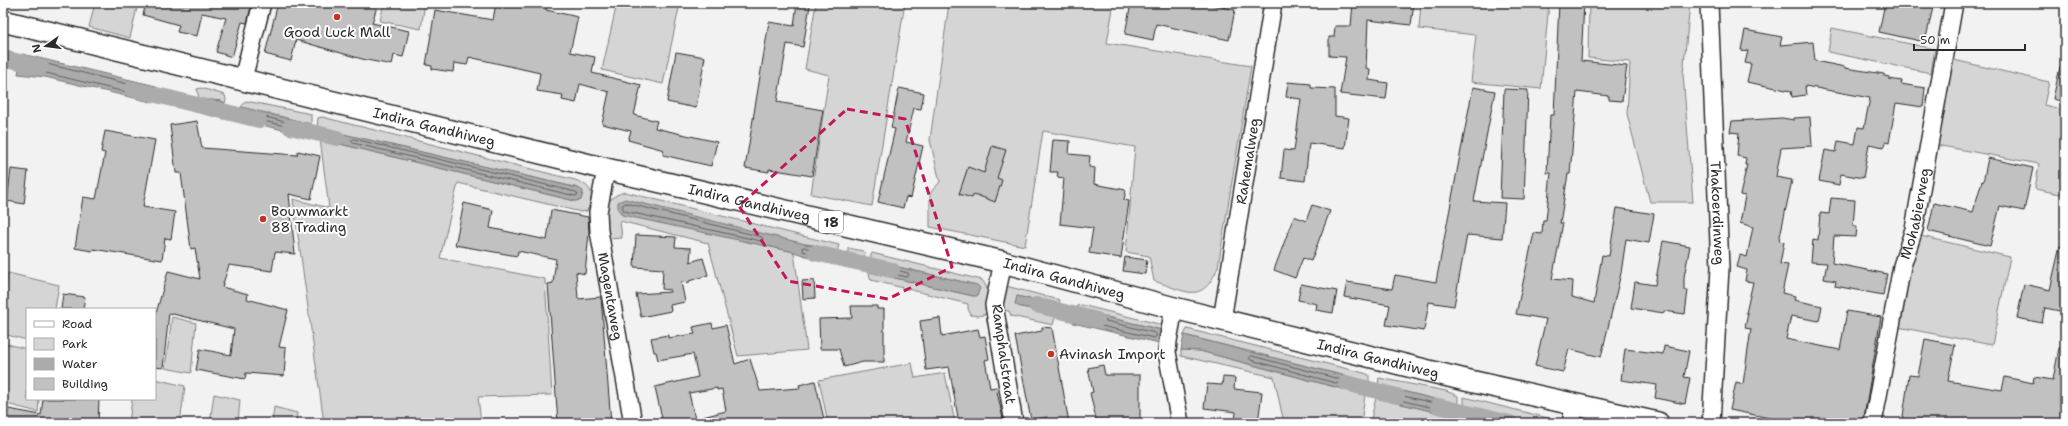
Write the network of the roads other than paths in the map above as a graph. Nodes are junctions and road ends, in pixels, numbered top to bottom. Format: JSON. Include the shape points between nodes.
{"nodes":[{"id":1,"x":262,"y":3,"type":"edge"},
{"id":2,"x":1273,"y":3,"type":"edge"},
{"id":3,"x":1709,"y":3,"type":"edge"},
{"id":4,"x":1954,"y":3,"type":"edge"},
{"id":5,"x":3,"y":21,"type":"edge"},
{"id":6,"x":243,"y":79,"type":"junction"},
{"id":7,"x":606,"y":170,"type":"junction"},
{"id":8,"x":1003,"y":262,"type":"junction"},
{"id":9,"x":1174,"y":308,"type":"junction"},
{"id":10,"x":1222,"y":320,"type":"junction"},
{"id":11,"x":1572,"y":415,"type":"edge"},
{"id":12,"x":634,"y":423,"type":"edge"},
{"id":13,"x":1014,"y":423,"type":"edge"},
{"id":14,"x":1180,"y":423,"type":"edge"},
{"id":15,"x":1658,"y":423,"type":"edge"},
{"id":16,"x":1711,"y":423,"type":"edge"},
{"id":17,"x":1873,"y":423,"type":"edge"}],
"edges":[{"from":1,"to":6,"type":"street"},
{"from":2,"to":10,"type":"street","name":"Rahemalweg"},
{"from":3,"to":16,"type":"street","name":"Thakoerdinweg","via":[[1720,268]]},
{"from":4,"to":17,"type":"street","name":"Mohabierweg","via":[[1914,229],[1902,266]]},
{"from":5,"to":6,"type":"main road","name":"Indira Gandhiweg","number":"18"},
{"from":6,"to":7,"type":"main road","name":"Indira Gandhiweg","number":"18"},
{"from":7,"to":8,"type":"main road","name":"Indira Gandhiweg","number":"18"},
{"from":7,"to":12,"type":"street","name":"Magentaweg","via":[[598,212],[599,231]]},
{"from":8,"to":9,"type":"main road","name":"Indira Gandhiweg","number":"18"},
{"from":8,"to":13,"type":"street","name":"Ramphalstraat","via":[[994,305]]},
{"from":9,"to":10,"type":"main road","name":"Indira Gandhiweg","number":"18"},
{"from":9,"to":14,"type":"street","via":[[1167,352]]},
{"from":10,"to":11,"type":"main road","name":"Indira Gandhiweg","number":"18","via":[[1461,379]]},
{"from":11,"to":15,"type":"main road","name":"Indira Gandhiweg","number":"18"}]}
